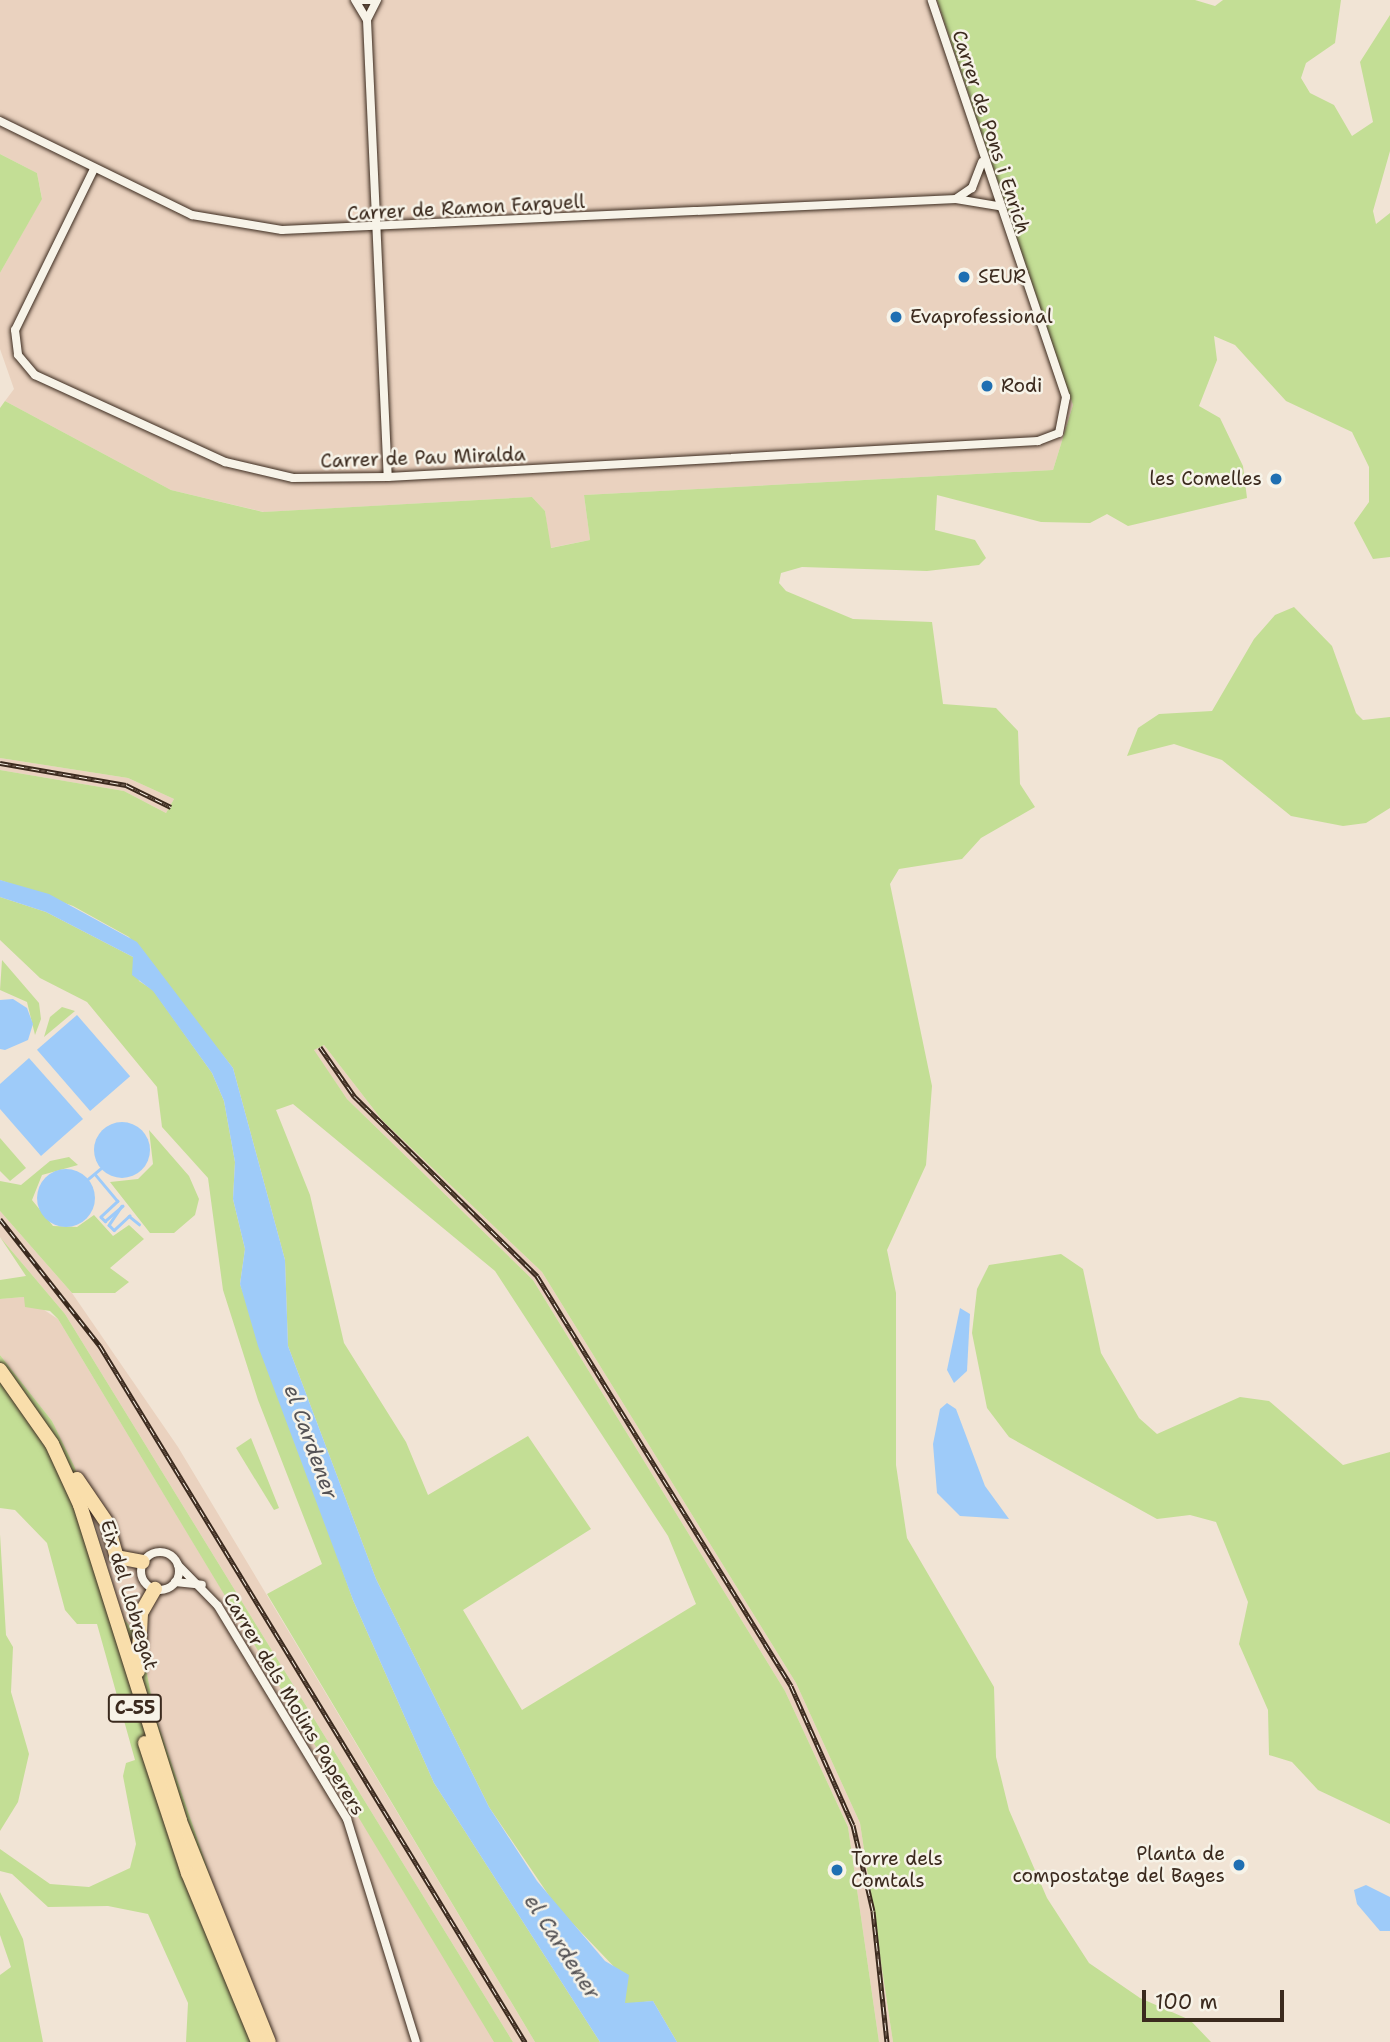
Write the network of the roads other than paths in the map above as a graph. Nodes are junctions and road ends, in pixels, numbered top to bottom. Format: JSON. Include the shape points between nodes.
{"nodes":[{"id":1,"x":355,"y":0,"type":"edge"},
{"id":2,"x":376,"y":0,"type":"edge"},
{"id":3,"x":932,"y":0,"type":"edge"},
{"id":4,"x":367,"y":20,"type":"junction"},
{"id":5,"x":0,"y":121,"type":"edge"},
{"id":6,"x":982,"y":159,"type":"junction"},
{"id":7,"x":93,"y":171,"type":"junction"},
{"id":8,"x":956,"y":199,"type":"junction"},
{"id":9,"x":998,"y":206,"type":"junction"},
{"id":10,"x":377,"y":229,"type":"junction"},
{"id":11,"x":1059,"y":433,"type":"joint"},
{"id":12,"x":388,"y":477,"type":"junction"},
{"id":13,"x":0,"y":1370,"type":"edge"},
{"id":14,"x":0,"y":1380,"type":"edge"},
{"id":15,"x":35,"y":1416,"type":"junction"},
{"id":16,"x":143,"y":1562,"type":"junction"},
{"id":17,"x":178,"y":1565,"type":"junction"},
{"id":18,"x":175,"y":1582,"type":"junction"},
{"id":19,"x":202,"y":1585,"type":"junction"},
{"id":20,"x":155,"y":1589,"type":"junction"},
{"id":21,"x":151,"y":1731,"type":"junction"},
{"id":22,"x":258,"y":2042,"type":"edge"},
{"id":23,"x":269,"y":2042,"type":"edge"},
{"id":24,"x":416,"y":2042,"type":"edge"}],
"edges":[{"from":1,"to":2,"type":"street"},
{"from":1,"to":4,"type":"street"},
{"from":2,"to":4,"type":"street"},
{"from":3,"to":6,"type":"street","name":"Carrer de Pons i Enrich"},
{"from":4,"to":10,"type":"street"},
{"from":5,"to":7,"type":"street","name":"Carrer de Ramon Farguell"},
{"from":6,"to":8,"type":"street","via":[[980,176]]},
{"from":6,"to":9,"type":"street","name":"Carrer de Pons i Enrich"},
{"from":7,"to":10,"type":"street","name":"Carrer de Ramon Farguell","via":[[192,215],[236,225]]},
{"from":7,"to":12,"type":"street","name":"Carrer de Pau Miralda","via":[[15,330],[19,355],[35,375],[225,462],[293,478]]},
{"from":8,"to":9,"type":"street","name":"Carrer de Ramon Farguell"},
{"from":8,"to":10,"type":"street","name":"Carrer de Ramon Farguell"},
{"from":9,"to":11,"type":"street","name":"Carrer de Pons i Enrich","via":[[1066,397]]},
{"from":10,"to":12,"type":"street"},
{"from":11,"to":12,"type":"street","name":"Carrer de Pau Miralda","via":[[1015,445]]},
{"from":13,"to":15,"type":"highway","name":"Eix del Llobregat","number":"C-55"},
{"from":14,"to":22,"type":"highway","name":"Eix del Llobregat","number":"C-55","via":[[62,1481],[170,1824]]},
{"from":15,"to":16,"type":"highway","via":[[107,1523],[117,1557]]},
{"from":15,"to":21,"type":"highway","name":"Eix del Llobregat","number":"C-55","via":[[80,1505]]},
{"from":16,"to":17,"type":"street","via":[[163,1552]]},
{"from":16,"to":20,"type":"street","via":[[142,1578]]},
{"from":17,"to":18,"type":"street"},
{"from":17,"to":19,"type":"street","name":"Carrer dels Molins Paperers"},
{"from":18,"to":19,"type":"street","name":"Carrer dels Molins Paperers"},
{"from":18,"to":20,"type":"street"},
{"from":19,"to":24,"type":"street","name":"Carrer dels Molins Paperers","via":[[347,1819]]},
{"from":20,"to":21,"type":"highway","via":[[141,1613],[136,1642]]},
{"from":21,"to":23,"type":"highway","name":"Eix del Llobregat","number":"C-55","via":[[216,1919]]}]}
